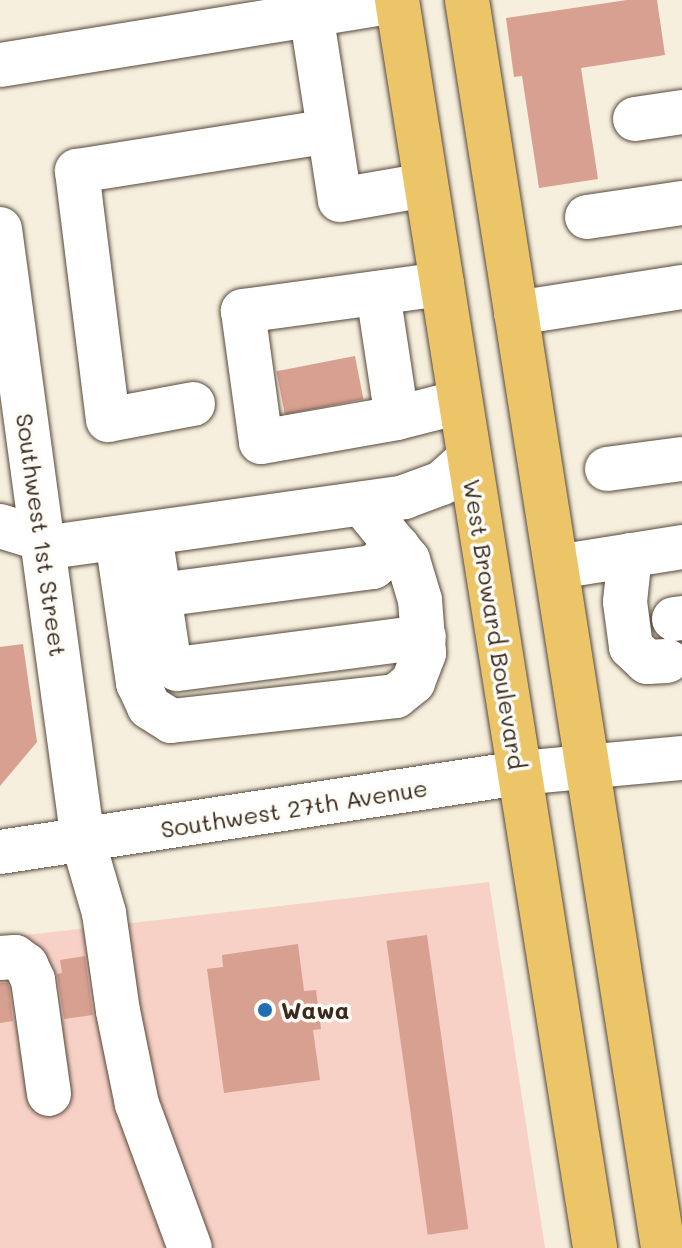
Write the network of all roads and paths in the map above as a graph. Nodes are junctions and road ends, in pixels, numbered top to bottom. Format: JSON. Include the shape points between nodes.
{"nodes":[{"id":1,"x":467,"y":0,"type":"edge"},
{"id":2,"x":397,"y":1,"type":"edge"},
{"id":3,"x":310,"y":8,"type":"edge"},
{"id":4,"x":0,"y":65,"type":"edge"},
{"id":5,"x":682,"y":112,"type":"edge"},
{"id":6,"x":635,"y":119,"type":"dead end"},
{"id":7,"x":329,"y":131,"type":"junction"},
{"id":8,"x":426,"y":185,"type":"junction"},
{"id":9,"x":682,"y":203,"type":"edge"},
{"id":10,"x":587,"y":217,"type":"dead end"},
{"id":11,"x":0,"y":229,"type":"edge"},
{"id":12,"x":442,"y":284,"type":"junction"},
{"id":13,"x":682,"y":287,"type":"edge"},
{"id":14,"x":378,"y":293,"type":"junction"},
{"id":15,"x":516,"y":313,"type":"junction"},
{"id":16,"x":460,"y":402,"type":"junction"},
{"id":17,"x":193,"y":404,"type":"dead end"},
{"id":18,"x":397,"y":418,"type":"junction"},
{"id":19,"x":469,"y":459,"type":"junction"},
{"id":20,"x":682,"y":459,"type":"edge"},
{"id":21,"x":607,"y":469,"type":"dead end"},
{"id":22,"x":362,"y":504,"type":"junction"},
{"id":23,"x":0,"y":526,"type":"edge"},
{"id":24,"x":133,"y":536,"type":"junction"},
{"id":25,"x":43,"y":544,"type":"junction"},
{"id":26,"x":398,"y":547,"type":"junction"},
{"id":27,"x":682,"y":547,"type":"edge"},
{"id":28,"x":630,"y":555,"type":"junction"},
{"id":29,"x":557,"y":567,"type":"junction"},
{"id":30,"x":160,"y":595,"type":"junction"},
{"id":31,"x":424,"y":637,"type":"junction"},
{"id":32,"x":667,"y":637,"type":"edge"},
{"id":33,"x":682,"y":758,"type":"edge"},
{"id":34,"x":588,"y":768,"type":"junction"},
{"id":35,"x":519,"y":773,"type":"junction"},
{"id":36,"x":83,"y":841,"type":"junction"},
{"id":37,"x":0,"y":852,"type":"edge"},
{"id":38,"x":0,"y":958,"type":"edge"},
{"id":39,"x":49,"y":1094,"type":"dead end"},
{"id":40,"x":190,"y":1248,"type":"edge"},
{"id":41,"x":595,"y":1248,"type":"edge"},
{"id":42,"x":663,"y":1248,"type":"edge"}],
"edges":[{"from":1,"to":15,"type":"main road"},
{"from":2,"to":3,"type":"street"},
{"from":2,"to":8,"type":"main road","name":"West Broward Boulevard"},
{"from":3,"to":4,"type":"street"},
{"from":3,"to":7,"type":"street"},
{"from":5,"to":6,"type":"street"},
{"from":7,"to":8,"type":"street","via":[[340,200]]},
{"from":7,"to":17,"type":"street","via":[[77,171],[108,420]]},
{"from":8,"to":12,"type":"main road","name":"West Broward Boulevard"},
{"from":9,"to":10,"type":"street"},
{"from":11,"to":25,"type":"street","name":"Southwest 1st Street"},
{"from":12,"to":14,"type":"street"},
{"from":12,"to":16,"type":"main road","name":"West Broward Boulevard"},
{"from":13,"to":15,"type":"street"},
{"from":14,"to":18,"type":"street"},
{"from":14,"to":18,"type":"street","via":[[243,311],[261,442]]},
{"from":15,"to":29,"type":"main road"},
{"from":16,"to":18,"type":"street"},
{"from":16,"to":19,"type":"main road","name":"West Broward Boulevard"},
{"from":19,"to":22,"type":"street","via":[[442,483]]},
{"from":19,"to":35,"type":"main road","name":"West Broward Boulevard"},
{"from":20,"to":21,"type":"street"},
{"from":22,"to":24,"type":"street"},
{"from":22,"to":26,"type":"street"},
{"from":23,"to":25,"type":"street"},
{"from":24,"to":25,"type":"street"},
{"from":24,"to":30,"type":"street"},
{"from":24,"to":31,"type":"street","via":[[138,683],[149,707],[171,721],[396,696],[413,682]]},
{"from":25,"to":36,"type":"street","name":"Southwest 1st Street"},
{"from":26,"to":30,"type":"street","via":[[373,567]]},
{"from":26,"to":31,"type":"street","via":[[408,560],[420,600]]},
{"from":27,"to":28,"type":"street"},
{"from":28,"to":29,"type":"street"},
{"from":28,"to":32,"type":"street"},
{"from":29,"to":34,"type":"main road"},
{"from":30,"to":31,"type":"street","via":[[169,661],[177,669]]},
{"from":33,"to":34,"type":"street","name":"Southwest 27th Avenue"},
{"from":34,"to":35,"type":"street","name":"Southwest 27th Avenue"},
{"from":34,"to":42,"type":"main road"},
{"from":35,"to":36,"type":"street","name":"Southwest 27th Avenue"},
{"from":35,"to":41,"type":"main road","name":"West Broward Boulevard"},
{"from":36,"to":37,"type":"street","name":"Southwest 27th Avenue"},
{"from":36,"to":40,"type":"street","name":"Southwest 1st Street","via":[[104,913],[137,1104]]},
{"from":38,"to":39,"type":"street","via":[[15,957],[33,980]]}]}
